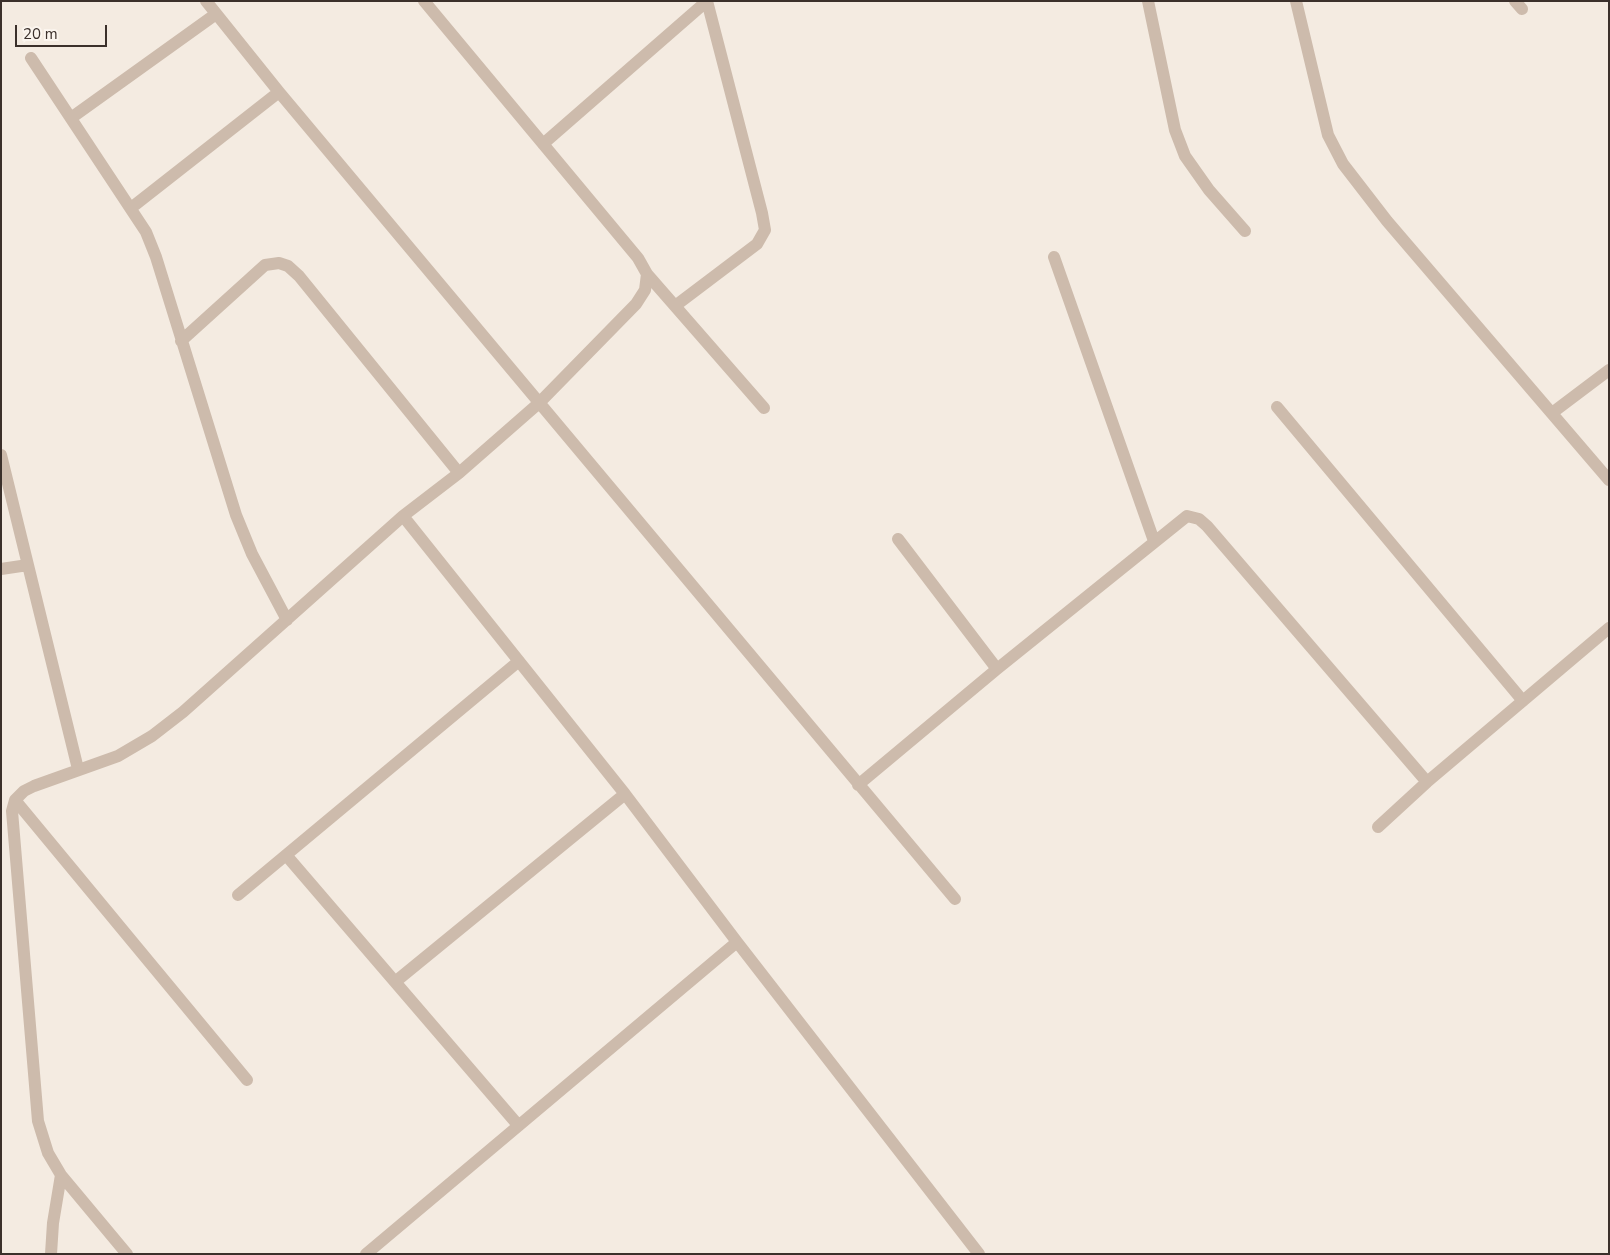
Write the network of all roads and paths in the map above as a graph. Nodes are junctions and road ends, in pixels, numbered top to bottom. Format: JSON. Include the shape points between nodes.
{"nodes":[{"id":1,"x":206,"y":1,"type":"edge"},
{"id":2,"x":424,"y":1,"type":"edge"},
{"id":3,"x":707,"y":1,"type":"edge"},
{"id":4,"x":1148,"y":1,"type":"edge"},
{"id":5,"x":1296,"y":1,"type":"edge"},
{"id":6,"x":216,"y":14,"type":"junction"},
{"id":7,"x":31,"y":58,"type":"dead end"},
{"id":8,"x":279,"y":92,"type":"junction"},
{"id":9,"x":71,"y":118,"type":"junction"},
{"id":10,"x":543,"y":144,"type":"junction"},
{"id":11,"x":131,"y":208,"type":"junction"},
{"id":12,"x":1245,"y":231,"type":"dead end"},
{"id":13,"x":1054,"y":257,"type":"dead end"},
{"id":14,"x":647,"y":274,"type":"junction"},
{"id":15,"x":675,"y":306,"type":"junction"},
{"id":16,"x":181,"y":342,"type":"junction"},
{"id":17,"x":1609,"y":370,"type":"edge"},
{"id":18,"x":539,"y":403,"type":"junction"},
{"id":19,"x":1277,"y":407,"type":"dead end"},
{"id":20,"x":764,"y":408,"type":"dead end"},
{"id":21,"x":1552,"y":413,"type":"junction"},
{"id":22,"x":1,"y":455,"type":"edge"},
{"id":23,"x":460,"y":473,"type":"junction"},
{"id":24,"x":1609,"y":480,"type":"edge"},
{"id":25,"x":403,"y":516,"type":"junction"},
{"id":26,"x":898,"y":539,"type":"dead end"},
{"id":27,"x":1154,"y":541,"type":"junction"},
{"id":28,"x":28,"y":565,"type":"junction"},
{"id":29,"x":1,"y":569,"type":"edge"},
{"id":30,"x":287,"y":620,"type":"junction"},
{"id":31,"x":1609,"y":628,"type":"edge"},
{"id":32,"x":519,"y":661,"type":"junction"},
{"id":33,"x":997,"y":669,"type":"junction"},
{"id":34,"x":1523,"y":702,"type":"junction"},
{"id":35,"x":78,"y":769,"type":"junction"},
{"id":36,"x":1427,"y":782,"type":"junction"},
{"id":37,"x":858,"y":785,"type":"junction"},
{"id":38,"x":625,"y":794,"type":"junction"},
{"id":39,"x":15,"y":800,"type":"junction"},
{"id":40,"x":1378,"y":827,"type":"dead end"},
{"id":41,"x":286,"y":855,"type":"junction"},
{"id":42,"x":238,"y":895,"type":"dead end"},
{"id":43,"x":955,"y":900,"type":"dead end"},
{"id":44,"x":737,"y":942,"type":"junction"},
{"id":45,"x":395,"y":982,"type":"junction"},
{"id":46,"x":247,"y":1080,"type":"dead end"},
{"id":47,"x":518,"y":1125,"type":"junction"},
{"id":48,"x":61,"y":1175,"type":"junction"},
{"id":49,"x":51,"y":1254,"type":"edge"},
{"id":50,"x":127,"y":1254,"type":"edge"},
{"id":51,"x":366,"y":1254,"type":"edge"},
{"id":52,"x":979,"y":1254,"type":"edge"}],
"edges":[{"from":1,"to":6,"type":"street"},
{"from":2,"to":10,"type":"street"},
{"from":3,"to":10,"type":"street"},
{"from":3,"to":15,"type":"street","via":[[764,230],[757,244]]},
{"from":4,"to":12,"type":"street","via":[[1175,130],[1185,156]]},
{"from":5,"to":21,"type":"street","via":[[1328,135],[1343,164],[1387,221]]},
{"from":6,"to":8,"type":"street"},
{"from":6,"to":9,"type":"street"},
{"from":7,"to":9,"type":"street"},
{"from":8,"to":11,"type":"street"},
{"from":8,"to":18,"type":"street"},
{"from":9,"to":11,"type":"street"},
{"from":10,"to":14,"type":"street","via":[[638,258]]},
{"from":11,"to":16,"type":"street","via":[[156,257]]},
{"from":13,"to":27,"type":"street"},
{"from":14,"to":15,"type":"street"},
{"from":14,"to":18,"type":"street","via":[[646,290],[636,304]]},
{"from":15,"to":20,"type":"street"},
{"from":16,"to":23,"type":"street","via":[[265,265],[278,263],[288,266]]},
{"from":16,"to":30,"type":"street","via":[[236,515],[252,554]]},
{"from":17,"to":21,"type":"street"},
{"from":18,"to":23,"type":"street"},
{"from":18,"to":37,"type":"street"},
{"from":19,"to":34,"type":"street"},
{"from":21,"to":24,"type":"street"},
{"from":22,"to":28,"type":"street"},
{"from":23,"to":25,"type":"street"},
{"from":25,"to":30,"type":"street"},
{"from":25,"to":32,"type":"street"},
{"from":26,"to":33,"type":"street"},
{"from":27,"to":33,"type":"street"},
{"from":27,"to":36,"type":"street","via":[[1187,516],[1199,519],[1207,526]]},
{"from":28,"to":29,"type":"street"},
{"from":28,"to":35,"type":"street"},
{"from":30,"to":35,"type":"street","via":[[152,736],[118,756]]},
{"from":31,"to":34,"type":"street"},
{"from":32,"to":38,"type":"street"},
{"from":32,"to":41,"type":"street"},
{"from":33,"to":37,"type":"street"},
{"from":34,"to":36,"type":"street"},
{"from":35,"to":39,"type":"street","via":[[34,786]]},
{"from":36,"to":40,"type":"street"},
{"from":37,"to":43,"type":"street"},
{"from":38,"to":44,"type":"street"},
{"from":38,"to":45,"type":"street"},
{"from":39,"to":46,"type":"street"},
{"from":39,"to":48,"type":"street","via":[[12,811],[38,1121],[48,1153]]},
{"from":41,"to":42,"type":"street"},
{"from":41,"to":45,"type":"street"},
{"from":44,"to":47,"type":"street"},
{"from":44,"to":52,"type":"street"},
{"from":45,"to":47,"type":"street"},
{"from":47,"to":51,"type":"street"},
{"from":48,"to":49,"type":"street","via":[[52,1223]]},
{"from":48,"to":50,"type":"street"}]}
